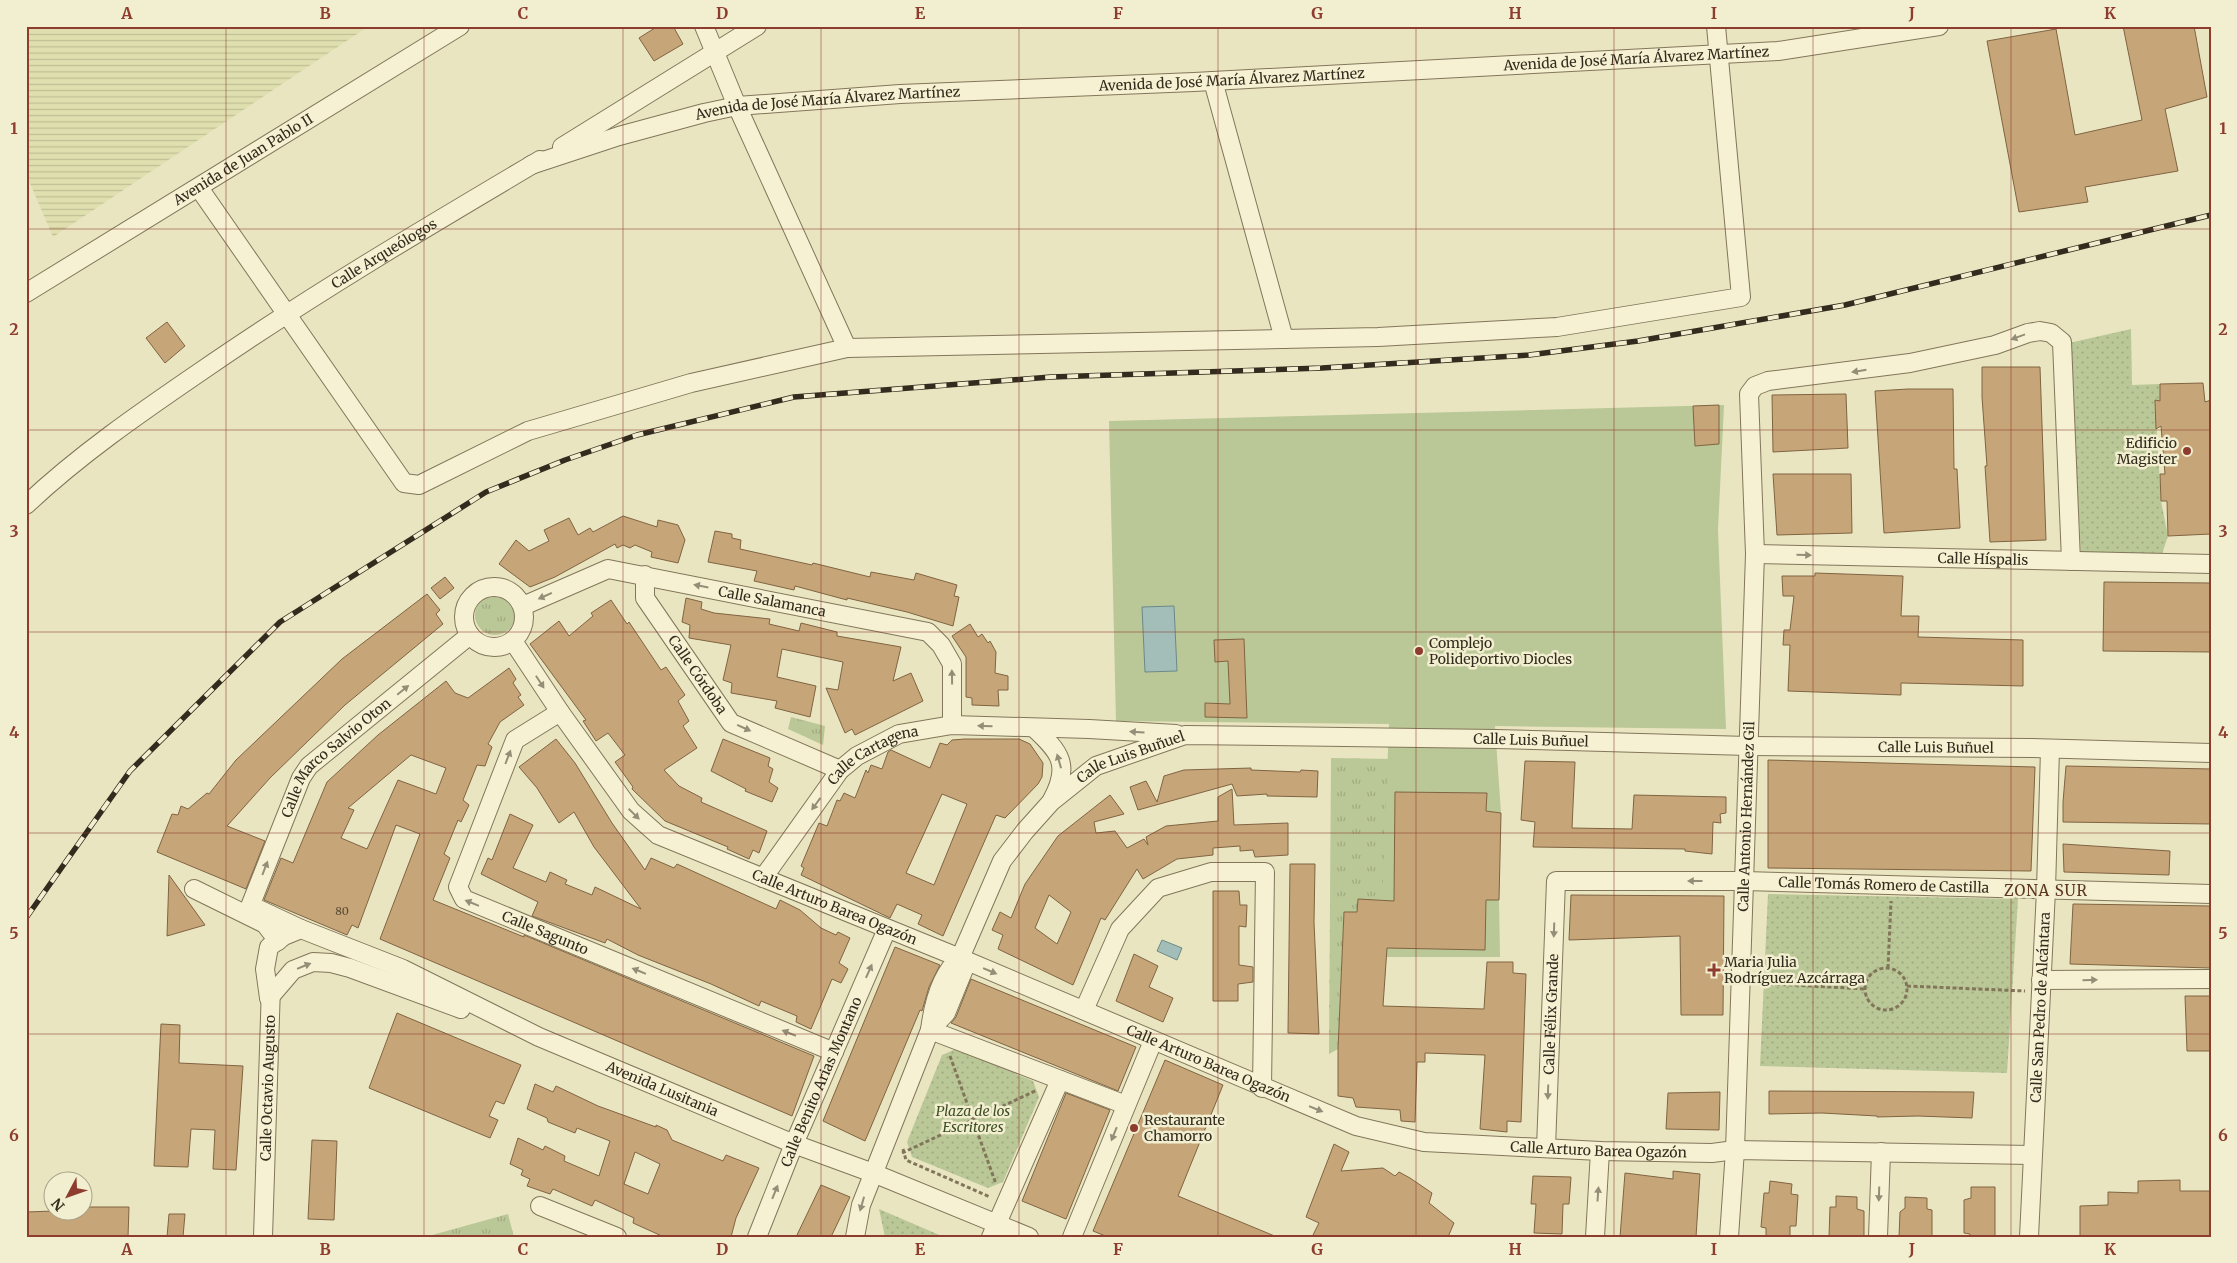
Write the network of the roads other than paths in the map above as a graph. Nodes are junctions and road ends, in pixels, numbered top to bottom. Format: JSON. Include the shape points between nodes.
{"nodes":[{"id":1,"x":460,"y":26,"type":"edge"},
{"id":2,"x":704,"y":26,"type":"edge"},
{"id":3,"x":757,"y":26,"type":"edge"},
{"id":4,"x":1716,"y":26,"type":"edge"},
{"id":5,"x":1939,"y":26,"type":"edge"},
{"id":6,"x":1899,"y":29,"type":"edge"},
{"id":7,"x":714,"y":52,"type":"junction"},
{"id":8,"x":1718,"y":54,"type":"junction"},
{"id":9,"x":1213,"y":82,"type":"junction"},
{"id":10,"x":737,"y":106,"type":"junction"},
{"id":11,"x":531,"y":166,"type":"junction"},
{"id":12,"x":199,"y":188,"type":"junction"},
{"id":13,"x":26,"y":294,"type":"edge"},
{"id":14,"x":286,"y":313,"type":"junction"},
{"id":15,"x":1284,"y":339,"type":"junction"},
{"id":16,"x":847,"y":348,"type":"junction"},
{"id":17,"x":26,"y":504,"type":"edge"},
{"id":18,"x":1755,"y":554,"type":"junction"},
{"id":19,"x":2071,"y":561,"type":"junction"},
{"id":20,"x":2211,"y":564,"type":"edge"},
{"id":21,"x":645,"y":575,"type":"junction"},
{"id":22,"x":523,"y":606,"type":"junction"},
{"id":23,"x":470,"y":635,"type":"junction"},
{"id":24,"x":513,"y":641,"type":"junction"},
{"id":25,"x":560,"y":712,"type":"junction"},
{"id":26,"x":952,"y":726,"type":"junction"},
{"id":27,"x":1034,"y":728,"type":"junction"},
{"id":28,"x":1185,"y":735,"type":"junction"},
{"id":29,"x":1748,"y":746,"type":"junction"},
{"id":30,"x":2050,"y":749,"type":"junction"},
{"id":31,"x":2211,"y":752,"type":"edge"},
{"id":32,"x":840,"y":770,"type":"junction"},
{"id":33,"x":1051,"y":802,"type":"junction"},
{"id":34,"x":763,"y":878,"type":"junction"},
{"id":35,"x":1556,"y":881,"type":"joint"},
{"id":36,"x":1744,"y":881,"type":"junction"},
{"id":37,"x":194,"y":889,"type":"dead end"},
{"id":38,"x":2046,"y":890,"type":"junction"},
{"id":39,"x":2211,"y":894,"type":"edge"},
{"id":40,"x":249,"y":911,"type":"junction"},
{"id":41,"x":301,"y":929,"type":"junction"},
{"id":42,"x":887,"y":929,"type":"junction"},
{"id":43,"x":273,"y":944,"type":"junction"},
{"id":44,"x":960,"y":958,"type":"junction"},
{"id":45,"x":2211,"y":978,"type":"edge"},
{"id":46,"x":2041,"y":986,"type":"junction"},
{"id":47,"x":269,"y":998,"type":"junction"},
{"id":48,"x":1084,"y":1010,"type":"junction"},
{"id":49,"x":930,"y":1030,"type":"junction"},
{"id":50,"x":1153,"y":1041,"type":"junction"},
{"id":51,"x":556,"y":1044,"type":"junction"},
{"id":52,"x":834,"y":1052,"type":"junction"},
{"id":53,"x":1060,"y":1080,"type":"junction"},
{"id":54,"x":1262,"y":1088,"type":"junction"},
{"id":55,"x":1126,"y":1105,"type":"junction"},
{"id":56,"x":794,"y":1144,"type":"junction"},
{"id":57,"x":1546,"y":1148,"type":"junction"},
{"id":58,"x":1735,"y":1150,"type":"junction"},
{"id":59,"x":1600,"y":1151,"type":"junction"},
{"id":60,"x":1881,"y":1152,"type":"junction"},
{"id":61,"x":2032,"y":1155,"type":"junction"},
{"id":62,"x":873,"y":1173,"type":"junction"},
{"id":63,"x":540,"y":1206,"type":"dead end"},
{"id":64,"x":994,"y":1231,"type":"edge"},
{"id":65,"x":263,"y":1237,"type":"edge"},
{"id":66,"x":617,"y":1237,"type":"edge"},
{"id":67,"x":756,"y":1237,"type":"edge"},
{"id":68,"x":855,"y":1237,"type":"edge"},
{"id":69,"x":1030,"y":1237,"type":"edge"},
{"id":70,"x":1072,"y":1237,"type":"edge"},
{"id":71,"x":1595,"y":1237,"type":"edge"},
{"id":72,"x":1729,"y":1237,"type":"edge"},
{"id":73,"x":1878,"y":1237,"type":"edge"},
{"id":74,"x":2029,"y":1237,"type":"edge"}],
"edges":[{"from":1,"to":12,"type":"street","name":"Avenida de Juan Pablo II"},
{"from":2,"to":7,"type":"street"},
{"from":3,"to":7,"type":"street","name":"Calle Arqueólogos"},
{"from":4,"to":8,"type":"street"},
{"from":5,"to":6,"type":"street","name":"Avenida de José María Álvarez Martínez"},
{"from":6,"to":8,"type":"street","name":"Avenida de José María Álvarez Martínez","via":[[1778,51]]},
{"from":7,"to":10,"type":"street"},
{"from":7,"to":11,"type":"street","name":"Calle Arqueólogos"},
{"from":8,"to":9,"type":"street","name":"Avenida de José María Álvarez Martínez"},
{"from":8,"to":15,"type":"street","via":[[1742,297],[1557,327]]},
{"from":9,"to":10,"type":"street","name":"Avenida de José María Álvarez Martínez","via":[[900,94]]},
{"from":9,"to":15,"type":"street"},
{"from":10,"to":11,"type":"street","name":"Avenida de José María Álvarez Martínez","via":[[619,136]]},
{"from":10,"to":16,"type":"street"},
{"from":11,"to":14,"type":"street","name":"Calle Arqueólogos"},
{"from":12,"to":13,"type":"street","name":"Avenida de Juan Pablo II"},
{"from":12,"to":14,"type":"street"},
{"from":14,"to":16,"type":"street","via":[[404,483],[419,485],[528,431],[691,383]]},
{"from":14,"to":17,"type":"street","name":"Calle Arqueólogos","via":[[155,403],[59,474]]},
{"from":15,"to":16,"type":"street"},
{"from":18,"to":19,"type":"street","name":"Calle Híspalis","one_way":true},
{"from":19,"to":18,"type":"street","name":"Calle Antonio Hernández Gil","one_way":true,"via":[[2062,342],[2051,333],[2040,331],[1995,345],[1910,363],[1768,381],[1755,386],[1749,394]]},
{"from":18,"to":29,"type":"street","name":"Calle Antonio Hernández Gil"},
{"from":19,"to":20,"type":"street","name":"Calle Híspalis"},
{"from":21,"to":22,"type":"street","name":"Calle Salamanca","one_way":true,"via":[[608,569]]},
{"from":26,"to":21,"type":"street","name":"Calle Salamanca","one_way":true,"via":[[952,664],[941,645],[928,632]]},
{"from":21,"to":32,"type":"street","name":"Calle Córdoba","one_way":true,"via":[[645,598],[731,723]]},
{"from":22,"to":23,"type":"street","via":[[508,590],[495,586],[476,592],[464,613]]},
{"from":22,"to":24,"type":"street","via":[[524,623]]},
{"from":23,"to":24,"type":"street","via":[[490,647]]},
{"from":40,"to":23,"type":"street","name":"Calle Marco Salvio Oton","one_way":true,"via":[[300,778],[309,766]]},
{"from":24,"to":25,"type":"street","name":"Calle Arturo Barea Ogazón","one_way":true},
{"from":25,"to":34,"type":"street","name":"Calle Arturo Barea Ogazón","one_way":true,"via":[[630,811],[658,835]]},
{"from":52,"to":25,"type":"street","name":"Calle Sagunto","one_way":true,"via":[[464,899],[458,887],[515,740]]},
{"from":27,"to":26,"type":"street","name":"Calle Cartagena","one_way":true},
{"from":26,"to":32,"type":"street","name":"Calle Cartagena","via":[[898,734],[857,756]]},
{"from":28,"to":27,"type":"street","name":"Calle Cartagena","one_way":true},
{"from":33,"to":27,"type":"street","one_way":true,"via":[[1060,784],[1061,767],[1055,748]]},
{"from":28,"to":29,"type":"street","name":"Calle Luis Buñuel"},
{"from":28,"to":33,"type":"street","name":"Calle Luis Buñuel","via":[[1096,766]]},
{"from":29,"to":30,"type":"street","name":"Calle Luis Buñuel"},
{"from":29,"to":36,"type":"street","name":"Calle Antonio Hernández Gil"},
{"from":30,"to":31,"type":"street","name":"Calle Luis Buñuel"},
{"from":30,"to":38,"type":"street","name":"Calle San Pedro de Alcántara"},
{"from":32,"to":34,"type":"street","name":"Calle Cartagena","one_way":true},
{"from":33,"to":44,"type":"street","name":"Calle Luis Buñuel","via":[[1002,861]]},
{"from":34,"to":42,"type":"street","name":"Calle Arturo Barea Ogazón"},
{"from":36,"to":35,"type":"street","name":"Calle Tomás Romero de Castilla","one_way":true},
{"from":35,"to":57,"type":"street","name":"Calle Félix Grande","one_way":true},
{"from":36,"to":38,"type":"street","name":"Calle Tomás Romero de Castilla"},
{"from":36,"to":58,"type":"street","name":"Calle Antonio Hernández Gil"},
{"from":37,"to":40,"type":"street","name":"Avenida Lusitania"},
{"from":38,"to":39,"type":"street","name":"Calle Tomás Romero de Castilla"},
{"from":38,"to":46,"type":"street","name":"Calle San Pedro de Alcántara"},
{"from":40,"to":41,"type":"street","name":"Avenida Lusitania"},
{"from":40,"to":43,"type":"street","name":"Avenida Lusitania","via":[[265,924]]},
{"from":41,"to":43,"type":"street"},
{"from":41,"to":51,"type":"street","name":"Avenida Lusitania","via":[[403,969]]},
{"from":42,"to":44,"type":"street","name":"Calle Arturo Barea Ogazón"},
{"from":52,"to":42,"type":"street","name":"Calle Benito Arias Montano","one_way":true},
{"from":43,"to":47,"type":"street","name":"Calle Octavio Augusto"},
{"from":44,"to":48,"type":"street","name":"Calle Arturo Barea Ogazón","one_way":true},
{"from":44,"to":49,"type":"street","via":[[964,969],[946,1014]]},
{"from":46,"to":45,"type":"street","one_way":true},
{"from":46,"to":61,"type":"street","name":"Calle San Pedro de Alcántara"},
{"from":47,"to":51,"type":"street","one_way":true,"via":[[293,970],[313,962],[330,963]]},
{"from":47,"to":65,"type":"street","name":"Calle Octavio Augusto"},
{"from":48,"to":50,"type":"street","name":"Calle Arturo Barea Ogazón"},
{"from":48,"to":54,"type":"street","via":[[1120,928],[1158,888],[1211,872],[1265,872]]},
{"from":49,"to":53,"type":"street"},
{"from":49,"to":62,"type":"street"},
{"from":50,"to":54,"type":"street","name":"Calle Arturo Barea Ogazón"},
{"from":50,"to":55,"type":"street"},
{"from":51,"to":56,"type":"street","name":"Avenida Lusitania"},
{"from":52,"to":56,"type":"street","name":"Calle Benito Arias Montano"},
{"from":53,"to":55,"type":"street"},
{"from":53,"to":64,"type":"street","via":[[1003,1199]]},
{"from":54,"to":57,"type":"street","name":"Calle Arturo Barea Ogazón","one_way":true,"via":[[1356,1126],[1424,1142]]},
{"from":55,"to":70,"type":"street","one_way":true},
{"from":56,"to":62,"type":"street","name":"Avenida Lusitania"},
{"from":67,"to":56,"type":"street","name":"Calle Benito Arias Montano","one_way":true},
{"from":57,"to":59,"type":"street","name":"Calle Arturo Barea Ogazón"},
{"from":58,"to":59,"type":"street","name":"Calle Arturo Barea Ogazón","via":[[1712,1153]]},
{"from":58,"to":60,"type":"street","name":"Calle Arturo Barea Ogazón"},
{"from":58,"to":72,"type":"street","name":"Calle Antonio Hernández Gil"},
{"from":71,"to":59,"type":"street","one_way":true},
{"from":60,"to":61,"type":"street","name":"Calle Arturo Barea Ogazón"},
{"from":60,"to":73,"type":"street","one_way":true},
{"from":61,"to":74,"type":"street","name":"Calle San Pedro de Alcántara"},
{"from":62,"to":64,"type":"street","name":"Avenida Lusitania"},
{"from":62,"to":68,"type":"street","one_way":true,"via":[[861,1205]]},
{"from":63,"to":66,"type":"street"},
{"from":64,"to":69,"type":"street","name":"Avenida Lusitania"}]}
